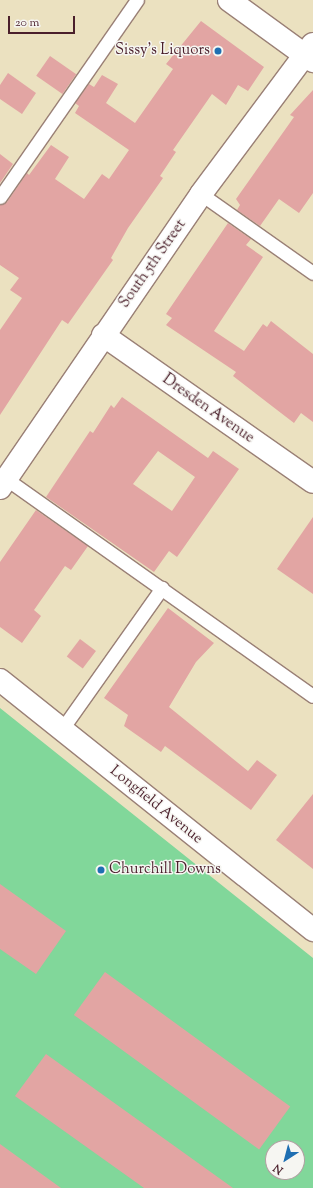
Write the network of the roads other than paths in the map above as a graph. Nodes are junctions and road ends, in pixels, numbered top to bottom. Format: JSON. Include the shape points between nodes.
{"nodes":[{"id":1,"x":138,"y":0,"type":"edge"},
{"id":2,"x":229,"y":0,"type":"edge"},
{"id":3,"x":310,"y":53,"type":"edge"},
{"id":4,"x":201,"y":194,"type":"junction"},
{"id":5,"x":0,"y":196,"type":"edge"},
{"id":6,"x":313,"y":273,"type":"edge"},
{"id":7,"x":104,"y":335,"type":"junction"},
{"id":8,"x":2,"y":480,"type":"edge"},
{"id":9,"x":313,"y":482,"type":"edge"},
{"id":10,"x":162,"y":588,"type":"junction"},
{"id":11,"x":0,"y":680,"type":"edge"},
{"id":12,"x":313,"y":696,"type":"edge"},
{"id":13,"x":62,"y":729,"type":"junction"},
{"id":14,"x":313,"y":930,"type":"edge"}],
"edges":[{"from":1,"to":5,"type":"lane"},
{"from":2,"to":3,"type":"street"},
{"from":3,"to":4,"type":"street","name":"South 5th Street"},
{"from":4,"to":6,"type":"lane"},
{"from":4,"to":7,"type":"street","name":"South 5th Street"},
{"from":7,"to":8,"type":"street","name":"South 5th Street"},
{"from":7,"to":9,"type":"street","name":"Dresden Avenue"},
{"from":8,"to":10,"type":"lane"},
{"from":10,"to":12,"type":"lane"},
{"from":10,"to":13,"type":"lane"},
{"from":11,"to":13,"type":"street","name":"Longfield Avenue"},
{"from":13,"to":14,"type":"street","name":"Longfield Avenue"}]}
